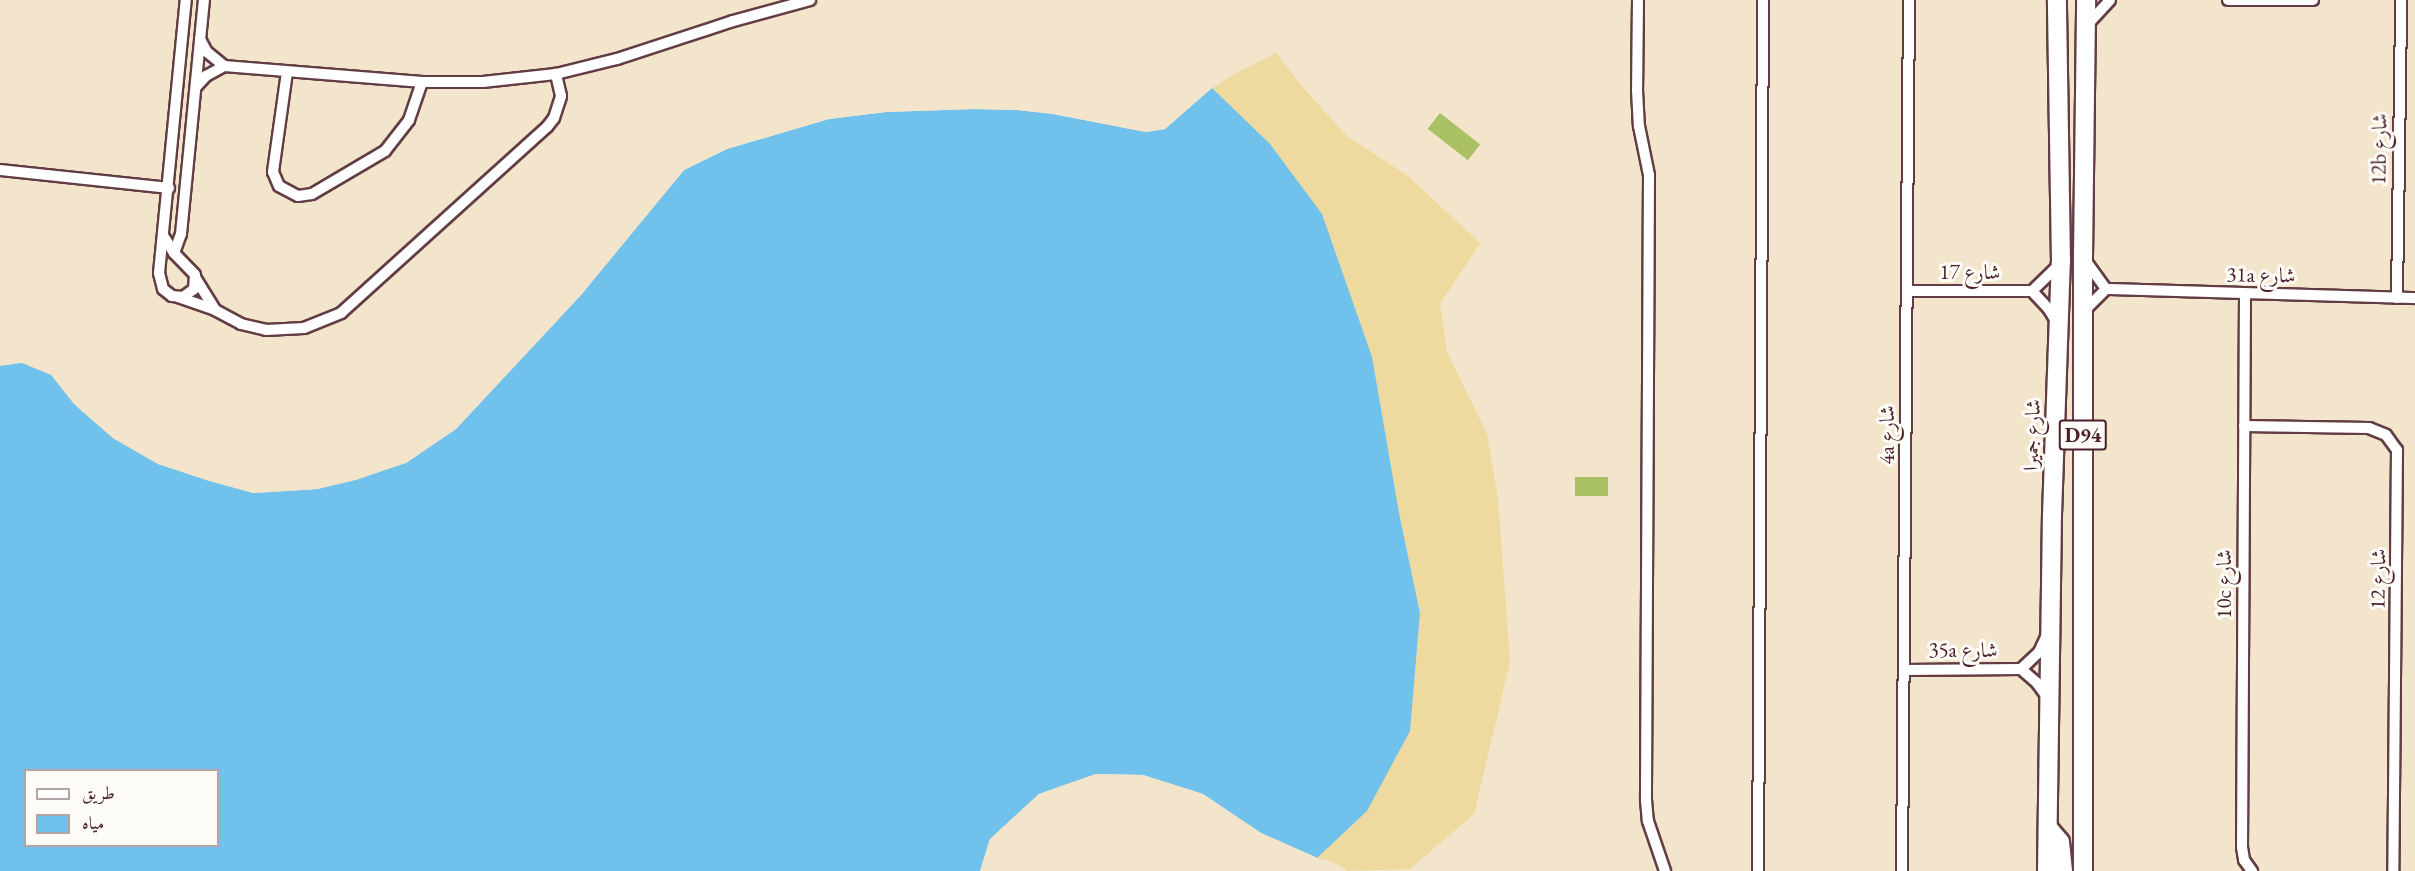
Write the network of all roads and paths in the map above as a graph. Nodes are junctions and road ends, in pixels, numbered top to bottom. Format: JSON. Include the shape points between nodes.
{"nodes":[{"id":1,"x":186,"y":0,"type":"edge"},
{"id":2,"x":204,"y":0,"type":"edge"},
{"id":3,"x":810,"y":0,"type":"edge"},
{"id":4,"x":1638,"y":0,"type":"edge"},
{"id":5,"x":1763,"y":0,"type":"edge"},
{"id":6,"x":1909,"y":0,"type":"edge"},
{"id":7,"x":2057,"y":0,"type":"edge"},
{"id":8,"x":2086,"y":0,"type":"edge"},
{"id":9,"x":2110,"y":0,"type":"edge"},
{"id":10,"x":2228,"y":0,"type":"edge"},
{"id":11,"x":2251,"y":0,"type":"edge"},
{"id":12,"x":2313,"y":0,"type":"edge"},
{"id":13,"x":2401,"y":0,"type":"edge"},
{"id":14,"x":2086,"y":27,"type":"junction"},
{"id":15,"x":200,"y":39,"type":"junction"},
{"id":16,"x":224,"y":66,"type":"junction"},
{"id":17,"x":287,"y":72,"type":"junction"},
{"id":18,"x":556,"y":74,"type":"junction"},
{"id":19,"x":422,"y":82,"type":"junction"},
{"id":20,"x":196,"y":87,"type":"junction"},
{"id":21,"x":0,"y":170,"type":"edge"},
{"id":22,"x":169,"y":188,"type":"junction"},
{"id":23,"x":164,"y":237,"type":"junction"},
{"id":24,"x":174,"y":253,"type":"junction"},
{"id":25,"x":2083,"y":257,"type":"junction"},
{"id":26,"x":2061,"y":262,"type":"junction"},
{"id":27,"x":196,"y":279,"type":"junction"},
{"id":28,"x":2106,"y":289,"type":"junction"},
{"id":29,"x":1908,"y":291,"type":"junction"},
{"id":30,"x":2032,"y":291,"type":"junction"},
{"id":31,"x":2245,"y":295,"type":"junction"},
{"id":32,"x":178,"y":297,"type":"junction"},
{"id":33,"x":2397,"y":298,"type":"junction"},
{"id":34,"x":2415,"y":298,"type":"edge"},
{"id":35,"x":215,"y":310,"type":"junction"},
{"id":36,"x":2083,"y":312,"type":"junction"},
{"id":37,"x":2059,"y":327,"type":"junction"},
{"id":38,"x":2244,"y":426,"type":"junction"},
{"id":39,"x":2049,"y":629,"type":"junction"},
{"id":40,"x":2021,"y":669,"type":"junction"},
{"id":41,"x":1905,"y":670,"type":"junction"},
{"id":42,"x":2049,"y":700,"type":"junction"},
{"id":43,"x":2048,"y":828,"type":"junction"},
{"id":44,"x":1665,"y":871,"type":"edge"},
{"id":45,"x":1758,"y":871,"type":"edge"},
{"id":46,"x":1902,"y":871,"type":"edge"},
{"id":47,"x":2047,"y":871,"type":"edge"},
{"id":48,"x":2063,"y":871,"type":"edge"},
{"id":49,"x":2083,"y":871,"type":"edge"},
{"id":50,"x":2252,"y":871,"type":"edge"},
{"id":51,"x":2393,"y":871,"type":"edge"}],
"edges":[{"from":1,"to":22,"type":"street"},
{"from":2,"to":15,"type":"street"},
{"from":3,"to":18,"type":"street"},
{"from":4,"to":44,"type":"street","via":[[1637,90],[1649,175],[1646,811]]},
{"from":5,"to":45,"type":"street"},
{"from":6,"to":29,"type":"street","name":"4a شارع"},
{"from":7,"to":26,"type":"main road","name":"شارع جميرا","number":"D94"},
{"from":8,"to":14,"type":"main road","number":"D94"},
{"from":9,"to":14,"type":"street"},
{"from":10,"to":11,"type":"street"},
{"from":11,"to":12,"type":"street"},
{"from":13,"to":33,"type":"street","name":"12b شارع"},
{"from":14,"to":25,"type":"main road","number":"D94"},
{"from":15,"to":16,"type":"street","via":[[207,52]]},
{"from":15,"to":20,"type":"street"},
{"from":16,"to":17,"type":"street"},
{"from":16,"to":20,"type":"street"},
{"from":17,"to":19,"type":"street"},
{"from":17,"to":19,"type":"street","via":[[273,172],[279,186],[298,196],[312,194],[385,151],[409,120]]},
{"from":18,"to":19,"type":"street","via":[[483,82]]},
{"from":18,"to":35,"type":"street","via":[[560,85],[559,108],[547,127],[341,313],[311,327],[279,331],[241,324]]},
{"from":20,"to":24,"type":"street","via":[[181,234]]},
{"from":21,"to":22,"type":"street"},
{"from":22,"to":23,"type":"street"},
{"from":23,"to":24,"type":"street"},
{"from":23,"to":32,"type":"street","via":[[159,278],[163,289]]},
{"from":24,"to":27,"type":"street","via":[[190,267]]},
{"from":25,"to":28,"type":"street"},
{"from":25,"to":36,"type":"main road","number":"D94"},
{"from":26,"to":30,"type":"street"},
{"from":26,"to":37,"type":"main road","name":"شارع جميرا","number":"D94"},
{"from":27,"to":32,"type":"street","via":[[191,292]]},
{"from":27,"to":35,"type":"street"},
{"from":28,"to":31,"type":"street","name":"31a شارع"},
{"from":28,"to":36,"type":"street"},
{"from":29,"to":30,"type":"street","name":"شارع 17"},
{"from":29,"to":41,"type":"street","name":"4a شارع"},
{"from":30,"to":37,"type":"street"},
{"from":31,"to":33,"type":"street","name":"31a شارع"},
{"from":31,"to":38,"type":"street","name":"10c شارع"},
{"from":32,"to":35,"type":"street"},
{"from":33,"to":34,"type":"street","name":"31a شارع"},
{"from":36,"to":49,"type":"main road","number":"D94"},
{"from":37,"to":39,"type":"main road","name":"شارع جميرا","number":"D94"},
{"from":38,"to":50,"type":"street","name":"10c شارع","via":[[2242,847],[2244,860]]},
{"from":38,"to":51,"type":"street","name":"شارع 12","via":[[2369,428],[2386,435],[2397,450]]},
{"from":39,"to":40,"type":"street","via":[[2039,652]]},
{"from":39,"to":42,"type":"main road","name":"شارع جميرا","number":"D94"},
{"from":40,"to":41,"type":"street","name":"35a شارع"},
{"from":40,"to":42,"type":"street"},
{"from":41,"to":46,"type":"street","name":"4a شارع"},
{"from":42,"to":43,"type":"main road","name":"شارع جميرا","number":"D94"},
{"from":43,"to":47,"type":"main road","name":"شارع جميرا","number":"D94"},
{"from":43,"to":48,"type":"main road","via":[[2060,842]]}]}
